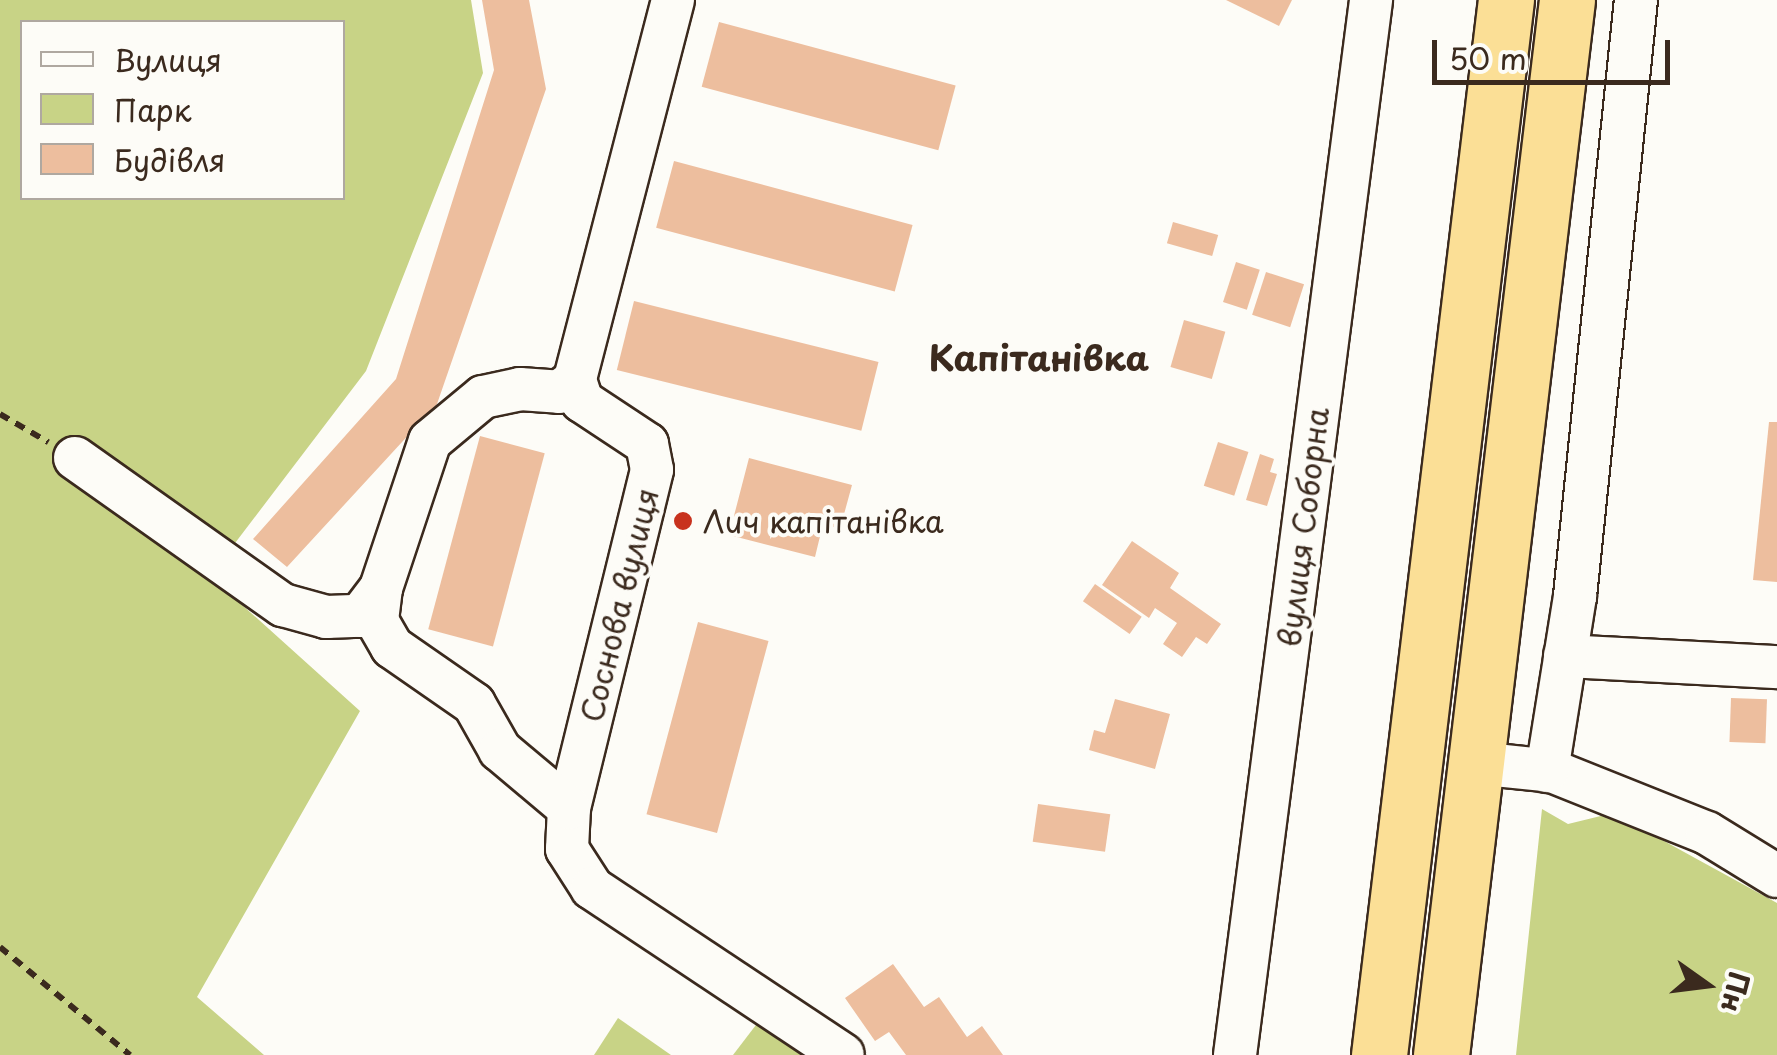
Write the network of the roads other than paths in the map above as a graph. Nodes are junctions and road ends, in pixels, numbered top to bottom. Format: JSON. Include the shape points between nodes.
{"nodes":[{"id":1,"x":674,"y":0,"type":"edge"},
{"id":2,"x":1371,"y":0,"type":"edge"},
{"id":3,"x":1506,"y":0,"type":"edge"},
{"id":4,"x":1567,"y":0,"type":"edge"},
{"id":5,"x":1636,"y":0,"type":"edge"},
{"id":6,"x":575,"y":380,"type":"junction"},
{"id":7,"x":75,"y":458,"type":"road end"},
{"id":8,"x":381,"y":588,"type":"junction"},
{"id":9,"x":1565,"y":656,"type":"junction"},
{"id":10,"x":1777,"y":667,"type":"edge"},
{"id":11,"x":1476,"y":763,"type":"junction"},
{"id":12,"x":1547,"y":771,"type":"junction"},
{"id":13,"x":569,"y":808,"type":"junction"},
{"id":14,"x":1777,"y":876,"type":"edge"},
{"id":15,"x":843,"y":1055,"type":"edge"},
{"id":16,"x":1235,"y":1055,"type":"edge"},
{"id":17,"x":1380,"y":1055,"type":"edge"},
{"id":18,"x":1441,"y":1055,"type":"edge"}],
"edges":[{"from":1,"to":6,"type":"street"},
{"from":2,"to":16,"type":"street","name":"вулиця Соборна"},
{"from":3,"to":17,"type":"highway"},
{"from":4,"to":11,"type":"highway"},
{"from":5,"to":9,"type":"street"},
{"from":6,"to":8,"type":"street","via":[[560,392],[520,389],[483,397],[430,441]]},
{"from":6,"to":13,"type":"street","name":"Соснова вулиця","via":[[582,401],[647,444],[652,470]]},
{"from":7,"to":8,"type":"street","via":[[283,605],[326,617],[360,616]]},
{"from":8,"to":13,"type":"street","via":[[376,621],[392,648],[474,704],[500,750]]},
{"from":9,"to":10,"type":"street"},
{"from":9,"to":12,"type":"street"},
{"from":11,"to":12,"type":"street"},
{"from":11,"to":18,"type":"highway"},
{"from":12,"to":14,"type":"street","via":[[1707,834]]},
{"from":13,"to":15,"type":"street","name":"Соснова вулиця","via":[[567,849],[592,888]]}]}
